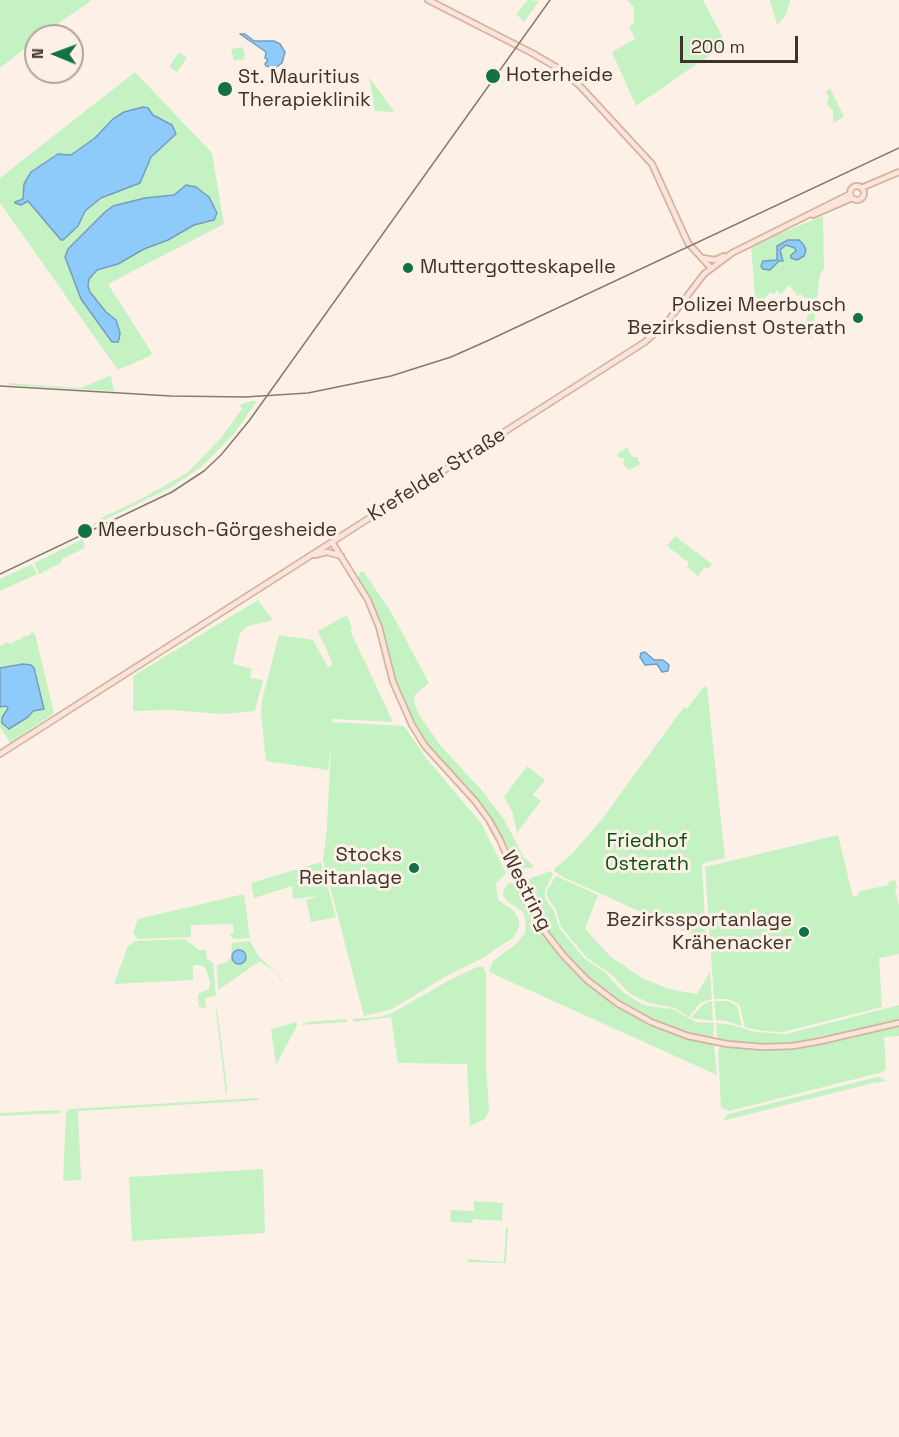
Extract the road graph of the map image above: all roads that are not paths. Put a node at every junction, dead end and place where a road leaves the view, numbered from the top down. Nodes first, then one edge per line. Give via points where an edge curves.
1 (428, 0) edge
2 (899, 172) edge
3 (862, 190) junction
4 (851, 196) junction
5 (732, 253) junction
6 (700, 257) junction
7 (711, 268) junction
8 (332, 542) junction
9 (310, 556) junction
10 (341, 556) junction
11 (0, 754) edge
12 (899, 1023) edge

1 - 6 main road via 532,52 570,77 652,164 688,243
2 - 3 main road
3 - 4 main road via 859,199
3 - 4 main road via 854,186
4 - 5 main road
5 - 6 main road via 715,260
5 - 7 main road, Krefelder Straße
6 - 7 main road
7 - 8 main road, Krefelder Straße via 661,330 645,342
8 - 9 main road, Krefelder Straße
8 - 10 main road, Westring
9 - 10 main road via 327,552
9 - 11 main road, Krefelder Straße
10 - 12 main road, Westring via 368,600 393,682 412,725 489,820 542,928 587,980 651,1022 688,1036 727,1044 793,1046

